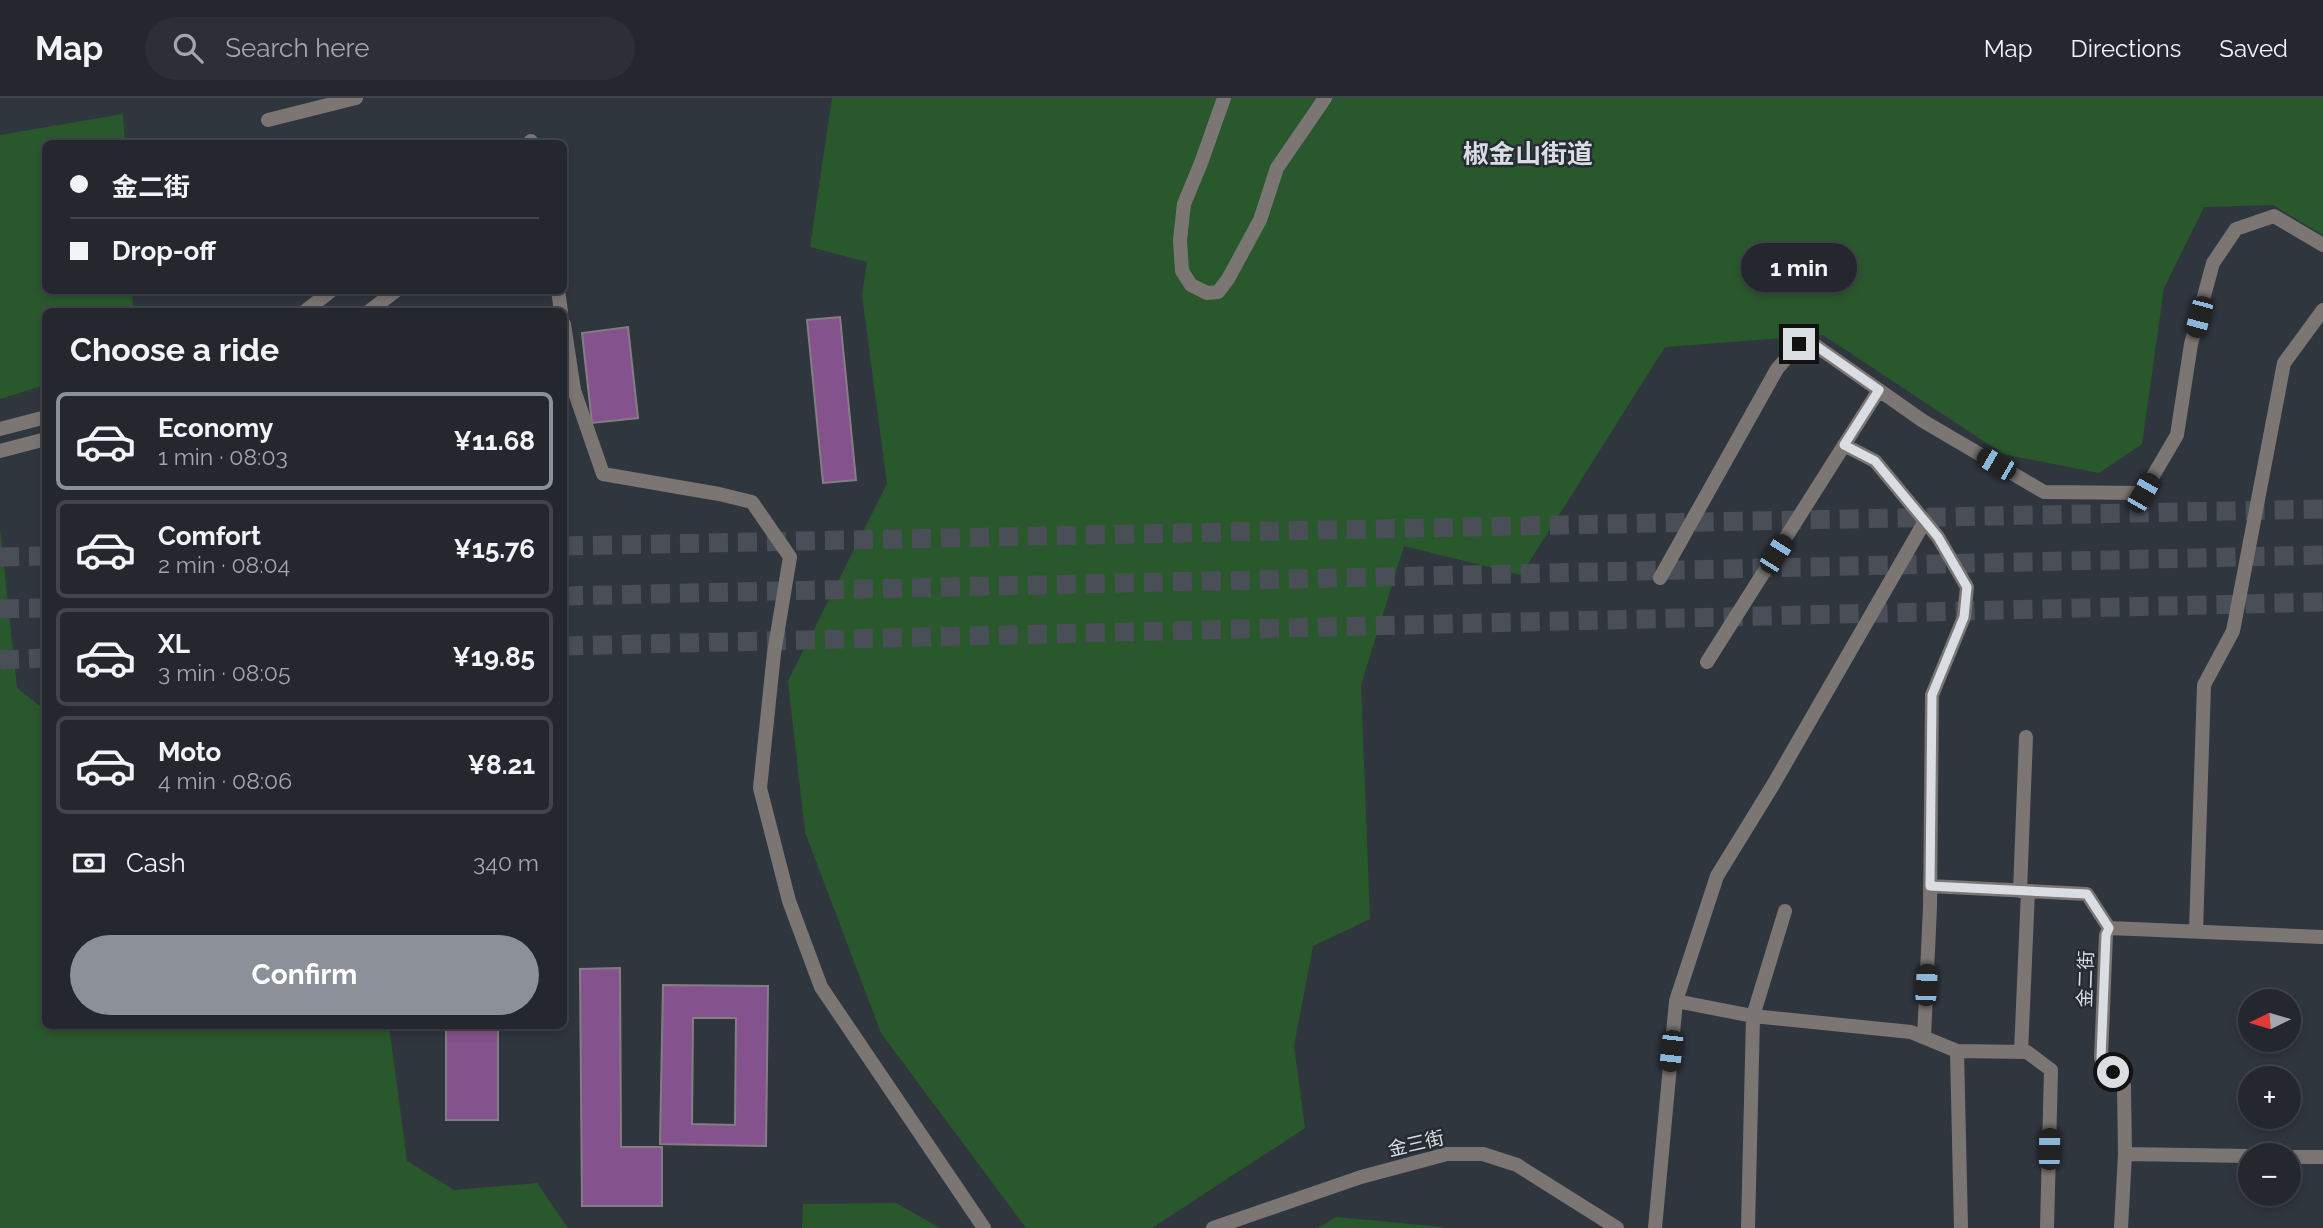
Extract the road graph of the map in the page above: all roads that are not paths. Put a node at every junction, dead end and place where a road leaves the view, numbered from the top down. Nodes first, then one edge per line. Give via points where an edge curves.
1 (356, 98) edge
2 (1224, 98) edge
3 (1325, 98) edge
4 (268, 120) dead end
5 (2323, 245) edge
6 (327, 294) edge
7 (392, 300) edge
8 (309, 308) edge
9 (376, 308) edge
10 (2323, 310) edge
11 (567, 344) edge
12 (1879, 390) junction
13 (42, 418) edge
14 (0, 429) edge
15 (42, 440) edge
16 (1844, 445) junction
17 (0, 451) edge
18 (1925, 521) junction
19 (1660, 579) dead end
20 (1707, 662) dead end
21 (2026, 737) dead end
22 (1930, 886) junction
23 (2024, 891) junction
24 (1785, 911) dead end
25 (2109, 928) junction
26 (2196, 931) junction
27 (2323, 937) edge
28 (1676, 1001) junction
29 (1753, 1016) junction
30 (1924, 1037) junction
31 (1958, 1051) junction
32 (2021, 1052) junction
33 (2125, 1154) junction
34 (2238, 1156) edge
35 (2301, 1157) edge
36 (2323, 1157) edge
37 (984, 1228) edge
38 (1213, 1228) edge
39 (1617, 1228) edge
40 (1655, 1228) edge
41 (1748, 1228) edge
42 (1961, 1228) edge
43 (2047, 1228) edge
44 (2121, 1228) edge

1 - 4 street
2 - 3 street via 1184,204 1180,240 1182,271 1191,285 1207,293 1218,292 1228,279 1260,220 1277,167
5 - 12 street via 2274,216 2236,229 2213,263 2191,344 2177,435 2143,493 2044,492
6 - 8 street
7 - 9 street
10 - 26 street via 2284,363 2233,631 2204,684
11 - 37 street via 574,390 603,474 752,502 790,557 774,653 760,788 789,901 821,987
12 - 16 street
12 - 19 street via 1812,343 1799,344 1777,369
13 - 14 street
15 - 17 street
16 - 18 street via 1875,461
16 - 20 street
18 - 22 street via 1967,587 1964,617 1932,695
18 - 28 street via 1717,876
21 - 23 street
22 - 23 street
22 - 30 street
23 - 25 street via 2087,894
23 - 32 street
24 - 29 street
25 - 26 street, 金二街
25 - 33 street, 金二街 via 2101,1058 2124,1086
26 - 27 street, 金二街
28 - 29 street
28 - 40 street
29 - 30 street
29 - 41 street
30 - 31 street
31 - 32 street
31 - 42 street
32 - 43 street via 2051,1070
33 - 34 street
33 - 44 street, 金二街
35 - 36 street
38 - 39 street, 金三街 via 1447,1153 1483,1154 1517,1165

